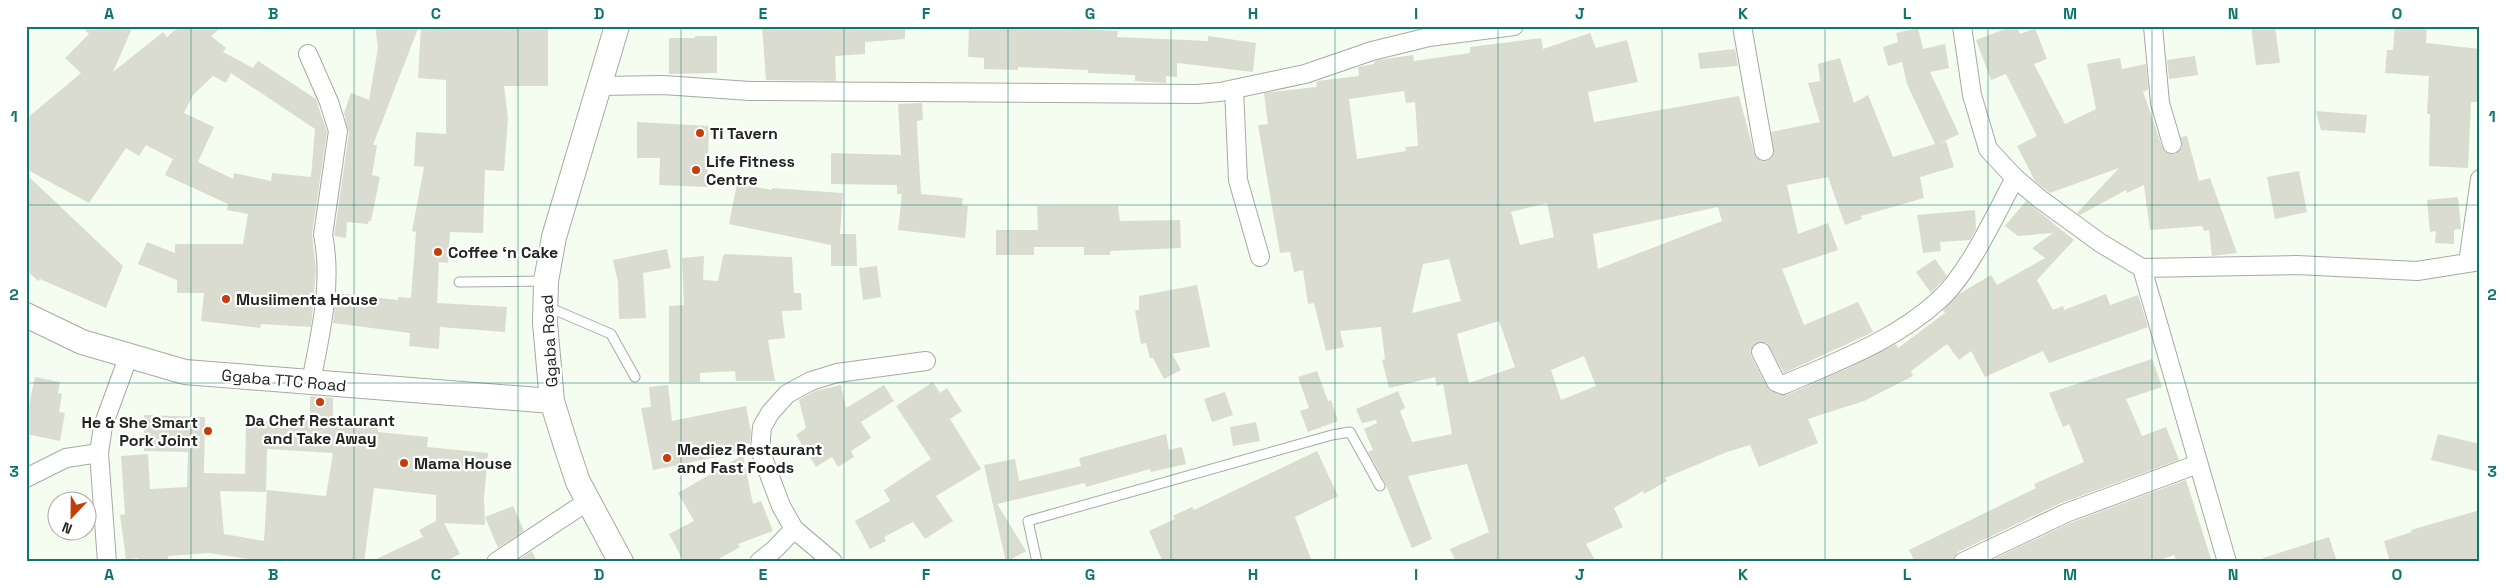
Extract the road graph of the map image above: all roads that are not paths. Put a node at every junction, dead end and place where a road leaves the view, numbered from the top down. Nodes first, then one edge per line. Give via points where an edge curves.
1 (617, 26) edge
2 (1514, 26) edge
3 (1742, 26) edge
4 (1962, 26) edge
5 (2153, 26) edge
6 (308, 54) dead end
7 (599, 86) junction
8 (1234, 89) junction
9 (2172, 144) dead end
10 (1764, 151) dead end
11 (2015, 178) junction
12 (2480, 179) edge
13 (1260, 257) dead end
14 (2474, 262) edge
15 (2142, 268) junction
16 (546, 281) junction
17 (459, 282) dead end
18 (545, 306) junction
19 (26, 315) edge
20 (1761, 352) dead end
21 (129, 355) junction
22 (926, 361) dead end
23 (635, 377) dead end
24 (311, 382) junction
25 (552, 401) junction
26 (99, 452) junction
27 (2198, 464) junction
28 (26, 478) edge
29 (1380, 486) dead end
30 (588, 501) junction
31 (794, 528) junction
32 (107, 562) edge
33 (496, 562) edge
34 (621, 562) edge
35 (759, 562) edge
36 (834, 562) edge
37 (1037, 562) edge
38 (1963, 562) edge
39 (2228, 562) edge

1 - 7 main road, Ggaba Road
2 - 8 street via 1429,37 1372,51 1305,74
3 - 10 street
4 - 11 street via 1972,95 1988,149
5 - 9 street via 2160,104
6 - 24 street via 338,131 323,235 326,249 325,308
7 - 8 street via 663,85 750,91 1197,94
7 - 16 main road, Ggaba Road via 554,237
8 - 13 street via 1238,180
11 - 15 street via 2099,242
11 - 20 street via 1971,258 1940,300 1900,330 1783,385 1776,382
12 - 14 street
14 - 15 street via 2417,271 2297,265
15 - 27 street
16 - 17 lane
16 - 18 main road, Ggaba Road
18 - 23 lane via 611,334
18 - 25 main road, Ggaba Road
19 - 21 main road, Ggaba TTC Road via 82,342
21 - 24 main road, Ggaba TTC Road via 185,372
21 - 26 street via 103,426
22 - 31 street via 837,373 811,381 787,394 770,414 762,427 760,450 781,506
24 - 25 main road, Ggaba TTC Road
25 - 30 main road, Ggaba Road
26 - 28 street via 66,458
26 - 32 street
27 - 38 street via 2066,513
27 - 39 street
29 - 37 lane via 1350,432 1332,435 1028,521
30 - 33 street
30 - 34 main road, Ggaba Road
31 - 35 street
31 - 36 street

